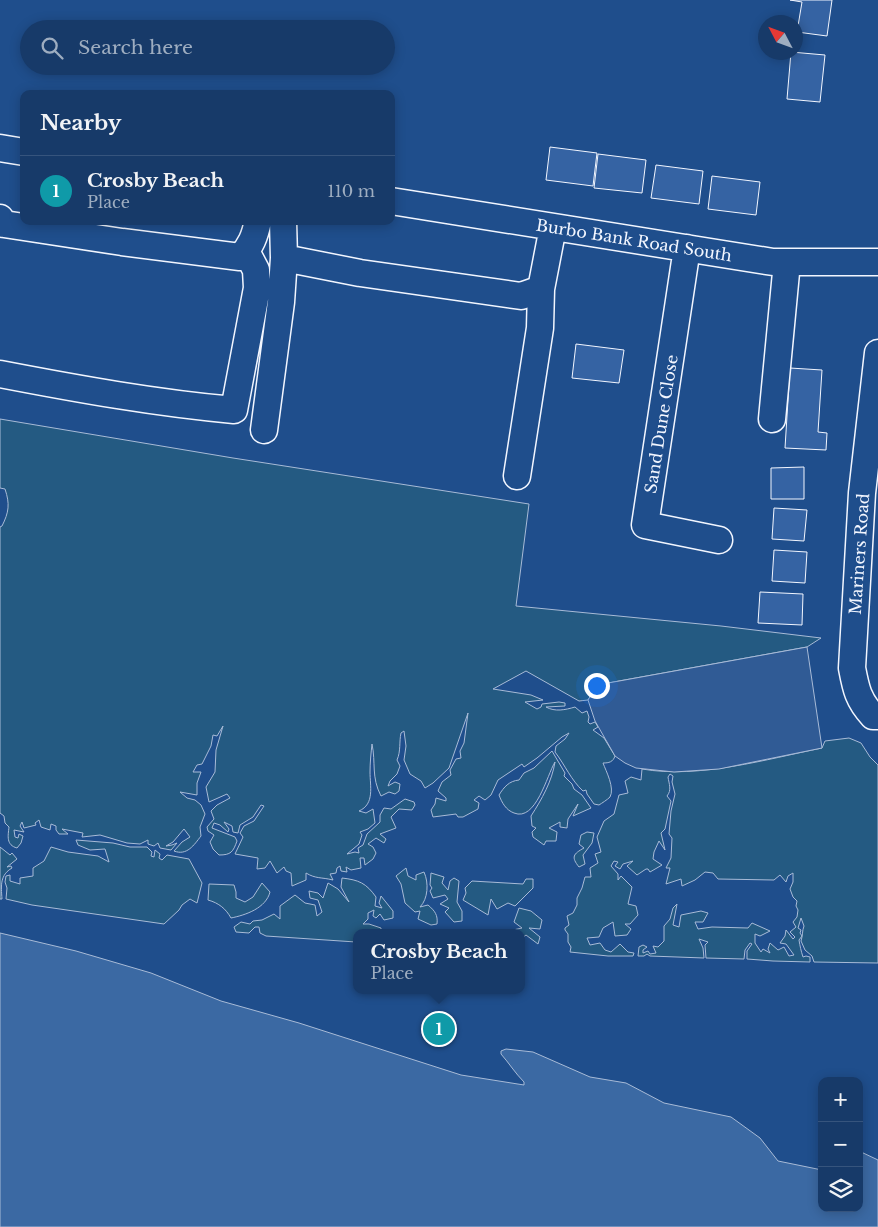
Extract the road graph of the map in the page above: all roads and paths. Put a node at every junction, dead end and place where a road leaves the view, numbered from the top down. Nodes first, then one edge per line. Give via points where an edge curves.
1 (395, 202) edge
2 (1, 224) edge
3 (257, 225) edge
4 (282, 225) edge
5 (553, 227) junction
6 (687, 248) junction
7 (246, 251) junction
8 (284, 258) junction
9 (787, 262) junction
10 (878, 262) edge
11 (541, 289) junction
12 (878, 353) edge
13 (0, 374) edge
14 (772, 419) dead end
15 (264, 430) dead end
16 (517, 476) dead end
17 (870, 493) edge
18 (719, 540) dead end
19 (878, 716) edge

1 - 5 street, Burbo Bank Road South
2 - 7 street via 240,257
3 - 7 street
4 - 8 street
5 - 6 street, Burbo Bank Road South
5 - 11 street
6 - 9 street, Burbo Bank Road South
6 - 18 street, Sand Dune Close via 645,526
7 - 13 street via 256,270 258,288 234,410 93,392
8 - 11 street via 360,273 521,296
8 - 15 street via 282,302
9 - 10 street, Burbo Bank Road South
9 - 14 street
11 - 16 street via 540,328
12 - 17 street, Mariners Road
17 - 19 street, Mariners Road via 852,668 863,705 873,716

